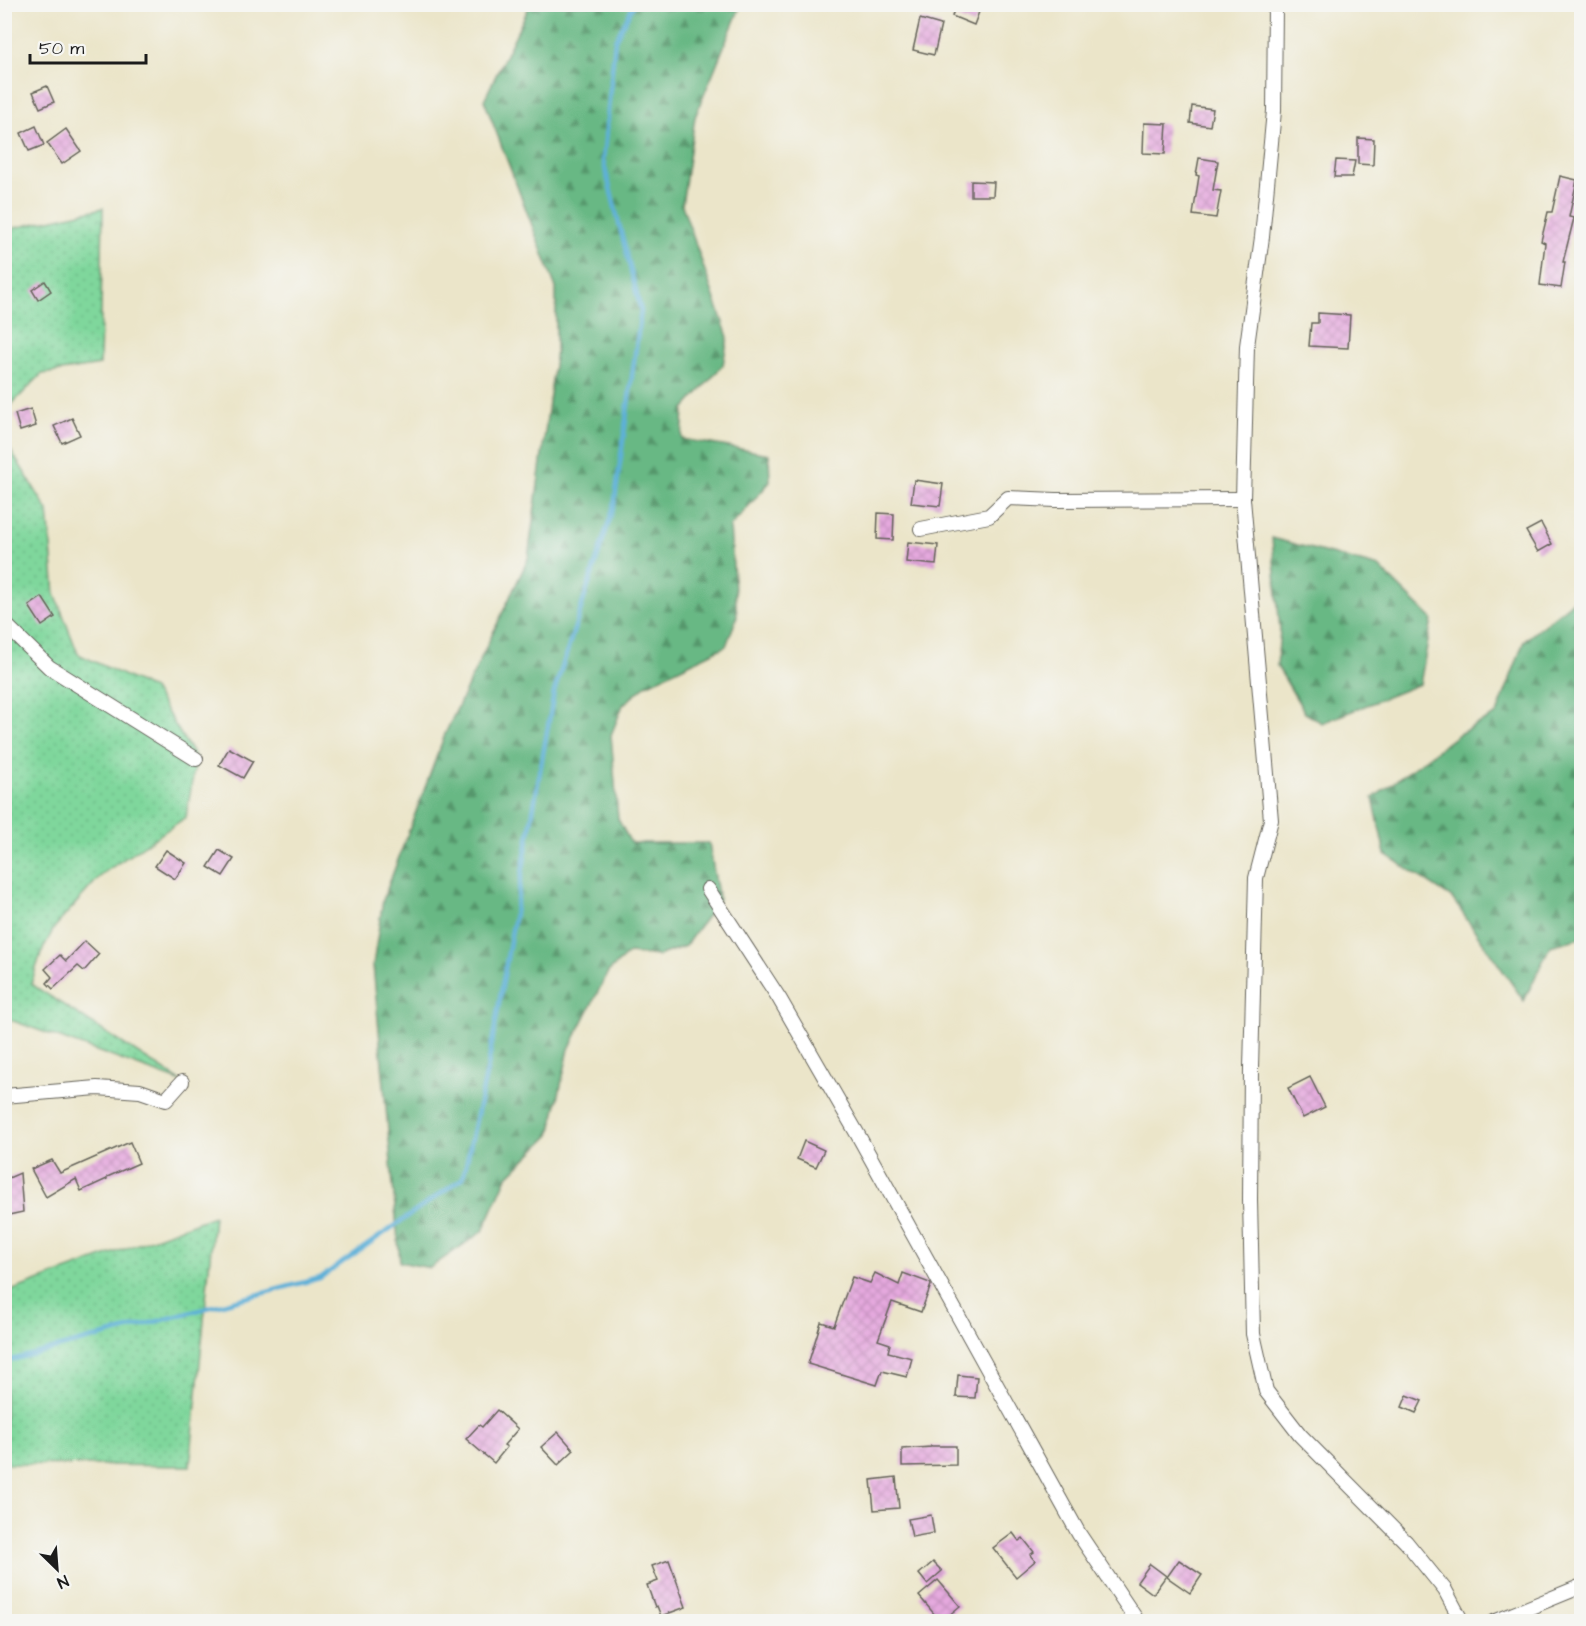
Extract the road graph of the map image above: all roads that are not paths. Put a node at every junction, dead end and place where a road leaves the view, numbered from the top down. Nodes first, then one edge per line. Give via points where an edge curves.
1 (1275, 4) edge
2 (1243, 499) junction
3 (921, 529) dead end
4 (4, 623) edge
5 (196, 759) dead end
6 (708, 889) dead end
7 (182, 1082) dead end
8 (4, 1096) edge
9 (1581, 1586) edge
10 (1138, 1622) edge
11 (1462, 1622) edge
12 (1494, 1622) edge

1 - 2 street via 1274,111 1247,346
2 - 3 street via 1008,498 989,516
2 - 11 street via 1271,820 1256,878 1251,1104 1253,1334 1266,1391 1300,1436 1406,1542 1445,1590
4 - 5 street via 49,667
6 - 10 street via 779,998 858,1135 1079,1534
7 - 8 street via 166,1100 140,1091 97,1088
9 - 12 street

